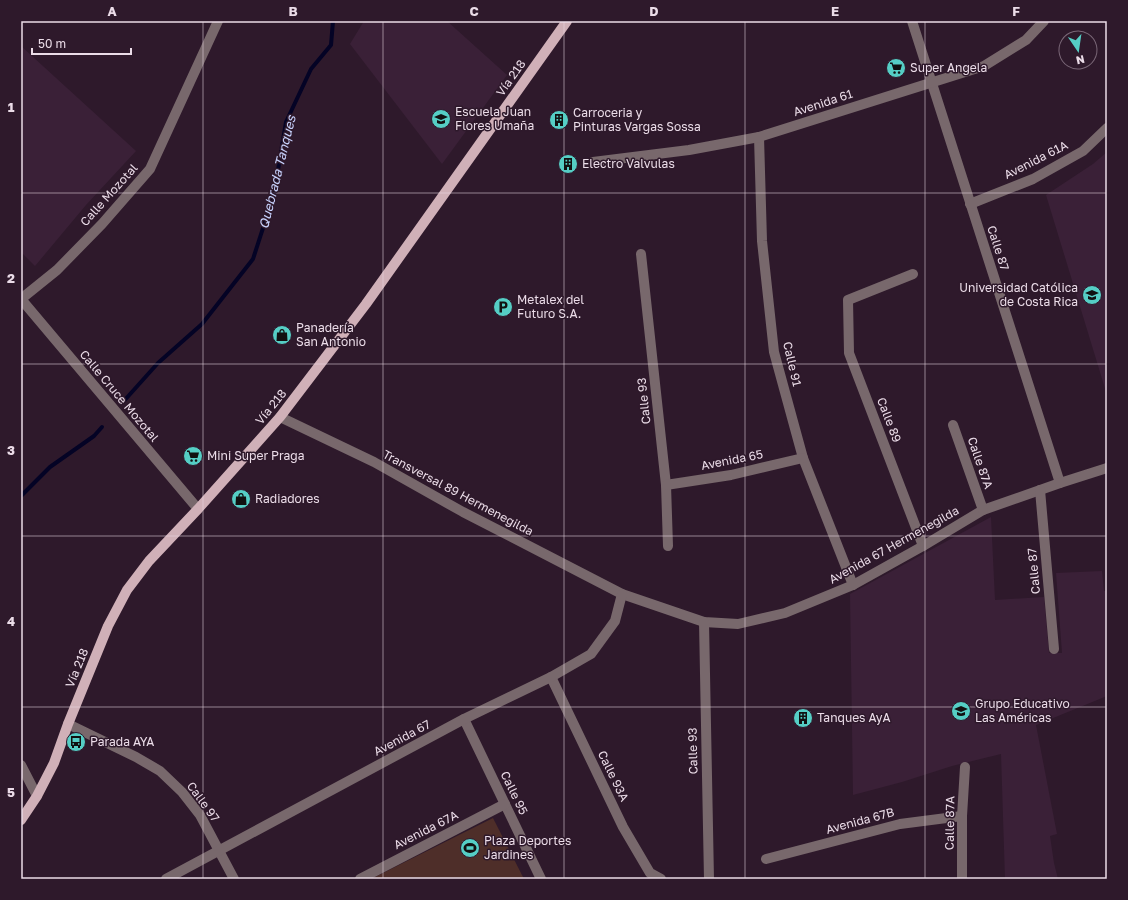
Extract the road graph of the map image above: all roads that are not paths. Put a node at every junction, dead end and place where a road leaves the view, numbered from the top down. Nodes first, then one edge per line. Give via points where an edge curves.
1 (567, 21) edge
2 (912, 21) edge
3 (1044, 21) edge
4 (214, 23) edge
5 (932, 82) junction
6 (1107, 128) edge
7 (759, 137) junction
8 (593, 162) dead end
9 (970, 204) junction
10 (641, 254) dead end
11 (913, 274) dead end
12 (21, 299) edge
13 (280, 417) junction
14 (953, 425) dead end
15 (803, 458) junction
16 (1107, 468) edge
17 (1060, 482) junction
18 (666, 485) junction
19 (1040, 490) junction
20 (198, 509) junction
21 (983, 510) junction
22 (668, 546) dead end
23 (923, 546) junction
24 (853, 585) junction
25 (622, 594) junction
26 (704, 622) junction
27 (1054, 649) dead end
28 (552, 677) junction
29 (464, 719) junction
30 (68, 724) junction
31 (21, 764) edge
32 (965, 767) dead end
33 (37, 796) junction
34 (505, 804) junction
35 (962, 816) junction
36 (21, 820) edge
37 (219, 850) junction
38 (766, 859) dead end
39 (166, 879) edge
40 (234, 879) edge
41 (360, 879) edge
42 (541, 879) edge
43 (661, 879) edge
44 (709, 879) edge
45 (962, 879) edge

1 - 13 main road, Vía 218 via 366,304
2 - 5 street, Calle 87
3 - 5 street, Avenida 61 via 1026,40 984,66
4 - 12 street, Calle Mozotal via 150,168 102,224 57,270
5 - 7 street, Avenida 61
5 - 9 street, Calle 87
6 - 9 street, Avenida 61A via 1083,151 1033,179
7 - 8 street, Avenida 61 via 689,150
7 - 15 street, Calle 91 via 762,241 774,352
9 - 17 street, Calle 87
10 - 18 street, Calle 93
11 - 23 street, Calle 89 via 848,300 849,353
12 - 20 street, Calle Cruce Mozotal
13 - 20 main road, Vía 218
13 - 25 street, Transversal 89 Hermenegilda via 374,462 463,512
14 - 21 street, Calle 87A
15 - 18 street, Avenida 65 via 730,476
15 - 24 street, Calle 91
16 - 17 street, Avenida 67 Hermenegilda
17 - 19 street, Avenida 67 Hermenegilda
18 - 22 street, Calle 93
19 - 21 street, Avenida 67 Hermenegilda
19 - 27 street, Calle 87
20 - 30 main road, Vía 218 via 149,561 127,590 108,626
21 - 23 street, Avenida 67 Hermenegilda
23 - 24 street, Avenida 67 Hermenegilda
24 - 26 street, Avenida 67 Hermenegilda via 785,613 738,624
25 - 26 street, Avenida 67 Hermenegilda
25 - 28 street, Avenida 67 via 615,622 591,654
26 - 44 street, Calle 93
28 - 29 street, Avenida 67
28 - 43 street, Calle 93A via 624,827 650,873
29 - 34 street, Calle 95
29 - 37 street, Avenida 67
30 - 33 main road, Vía 218 via 54,762
30 - 37 street, Calle 97 via 160,771 182,792 200,815
31 - 33 street
32 - 35 street, Calle 87A
33 - 36 main road, Vía 218
34 - 41 street, Avenida 67A
34 - 42 street, Calle 95
35 - 38 street, Avenida 67B via 900,824
35 - 45 street, Calle 87A
37 - 39 street, Avenida 67
37 - 40 street, Calle 97

